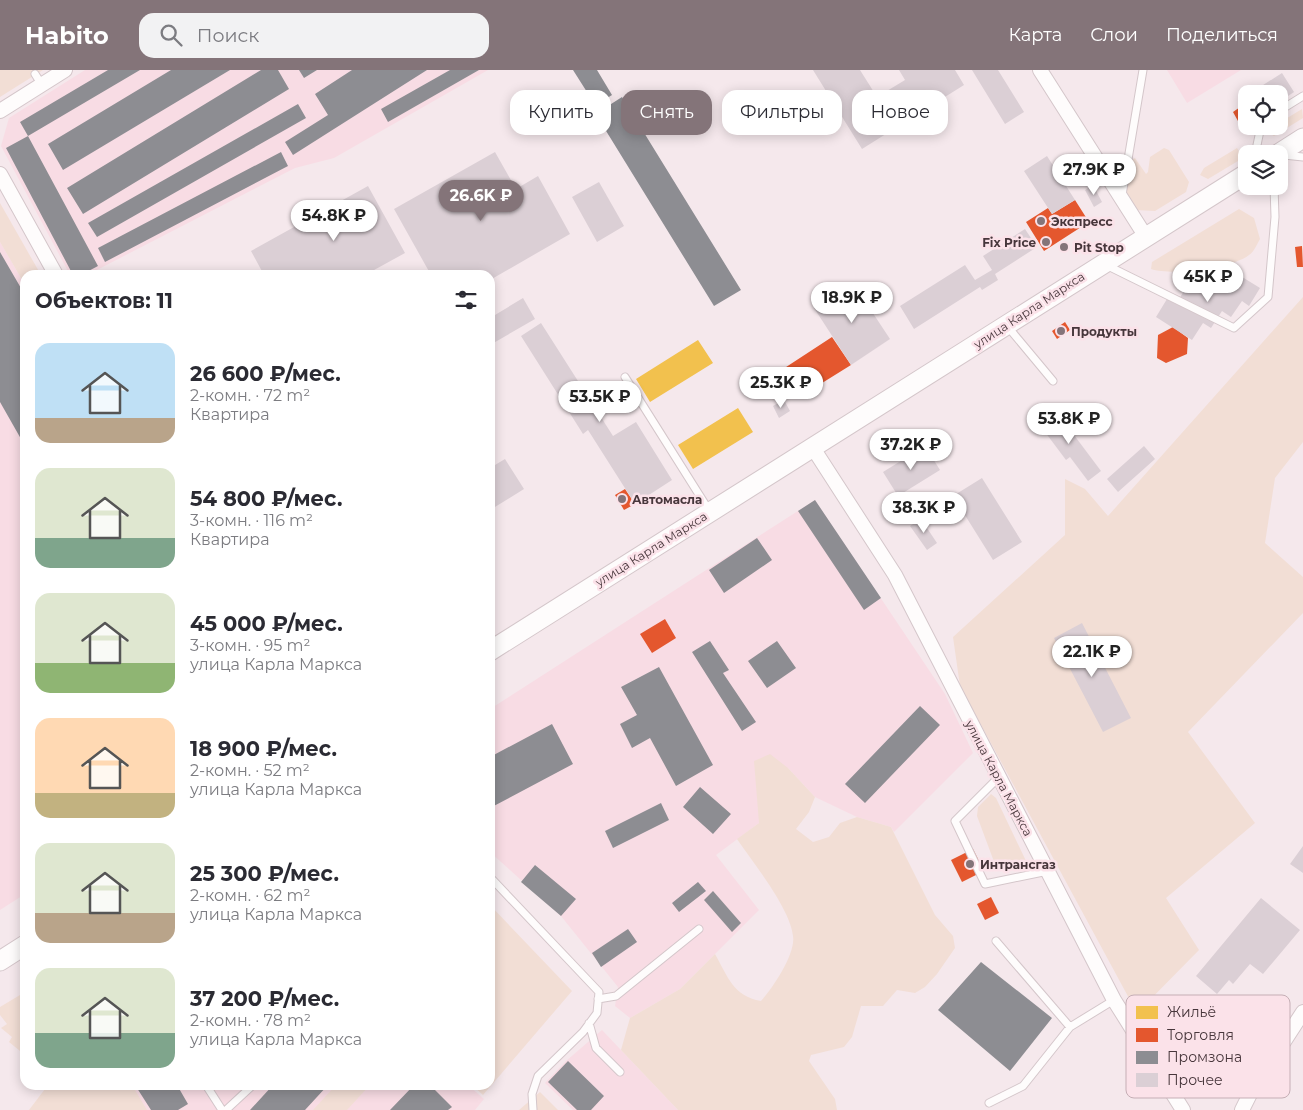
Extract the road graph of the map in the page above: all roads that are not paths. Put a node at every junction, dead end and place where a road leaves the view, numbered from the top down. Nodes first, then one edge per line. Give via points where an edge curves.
1 (65, 70) edge
2 (1040, 70) edge
3 (1143, 70) edge
4 (1303, 96) edge
5 (1288, 105) edge
6 (0, 111) edge
7 (1303, 138) edge
8 (1288, 148) edge
9 (1288, 155) edge
10 (1303, 157) edge
11 (0, 174) edge
12 (1238, 179) edge
13 (1274, 195) edge
14 (1121, 198) junction
15 (1146, 237) junction
16 (1103, 263) junction
17 (53, 270) edge
18 (1006, 325) junction
19 (625, 377) dead end
20 (1053, 381) dead end
21 (813, 448) junction
22 (710, 513) junction
23 (495, 648) edge
24 (998, 778) junction
25 (1048, 871) junction
26 (495, 882) edge
27 (699, 929) dead end
28 (996, 941) dead end
29 (20, 948) edge
30 (0, 961) edge
31 (598, 999) junction
32 (1114, 1000) junction
33 (1303, 1012) edge
34 (1126, 1019) edge
35 (589, 1023) junction
36 (1070, 1027) junction
37 (1290, 1032) edge
38 (620, 1072) dead end
39 (209, 1090) edge
40 (248, 1090) edge
41 (1175, 1098) edge
42 (1248, 1098) edge
43 (990, 1103) dead end
44 (222, 1110) edge
45 (226, 1110) edge
46 (533, 1110) edge
47 (1183, 1110) edge
48 (1242, 1110) edge

1 - 6 street via 38,79
2 - 14 street
3 - 14 lane
4 - 5 lane
7 - 8 main road
9 - 10 lane
11 - 17 street
12 - 15 main road, улица Карла Маркса
13 - 16 lane via 1268,297 1234,328
14 - 15 street
15 - 16 main road, улица Карла Маркса
16 - 18 main road, улица Карла Маркса
18 - 20 lane
18 - 21 main road, улица Карла Маркса
19 - 22 lane
21 - 22 main road, улица Карла Маркса
21 - 24 street, улица Карла Маркса via 895,576
22 - 23 main road, улица Карла Маркса
24 - 25 street, улица Карла Маркса
24 - 25 lane via 955,821 985,884
25 - 32 street, улица Карла Маркса
26 - 31 lane via 599,992
27 - 31 lane via 616,996
28 - 36 lane
29 - 30 main road
31 - 35 lane via 597,1012
32 - 34 street, улица Карла Маркса
32 - 36 lane
33 - 37 street
35 - 38 lane via 596,1048
35 - 46 lane via 538,1076 532,1094
36 - 43 lane via 1022,1086
39 - 44 lane
40 - 45 lane
41 - 47 street, улица Карла Маркса
42 - 48 street

